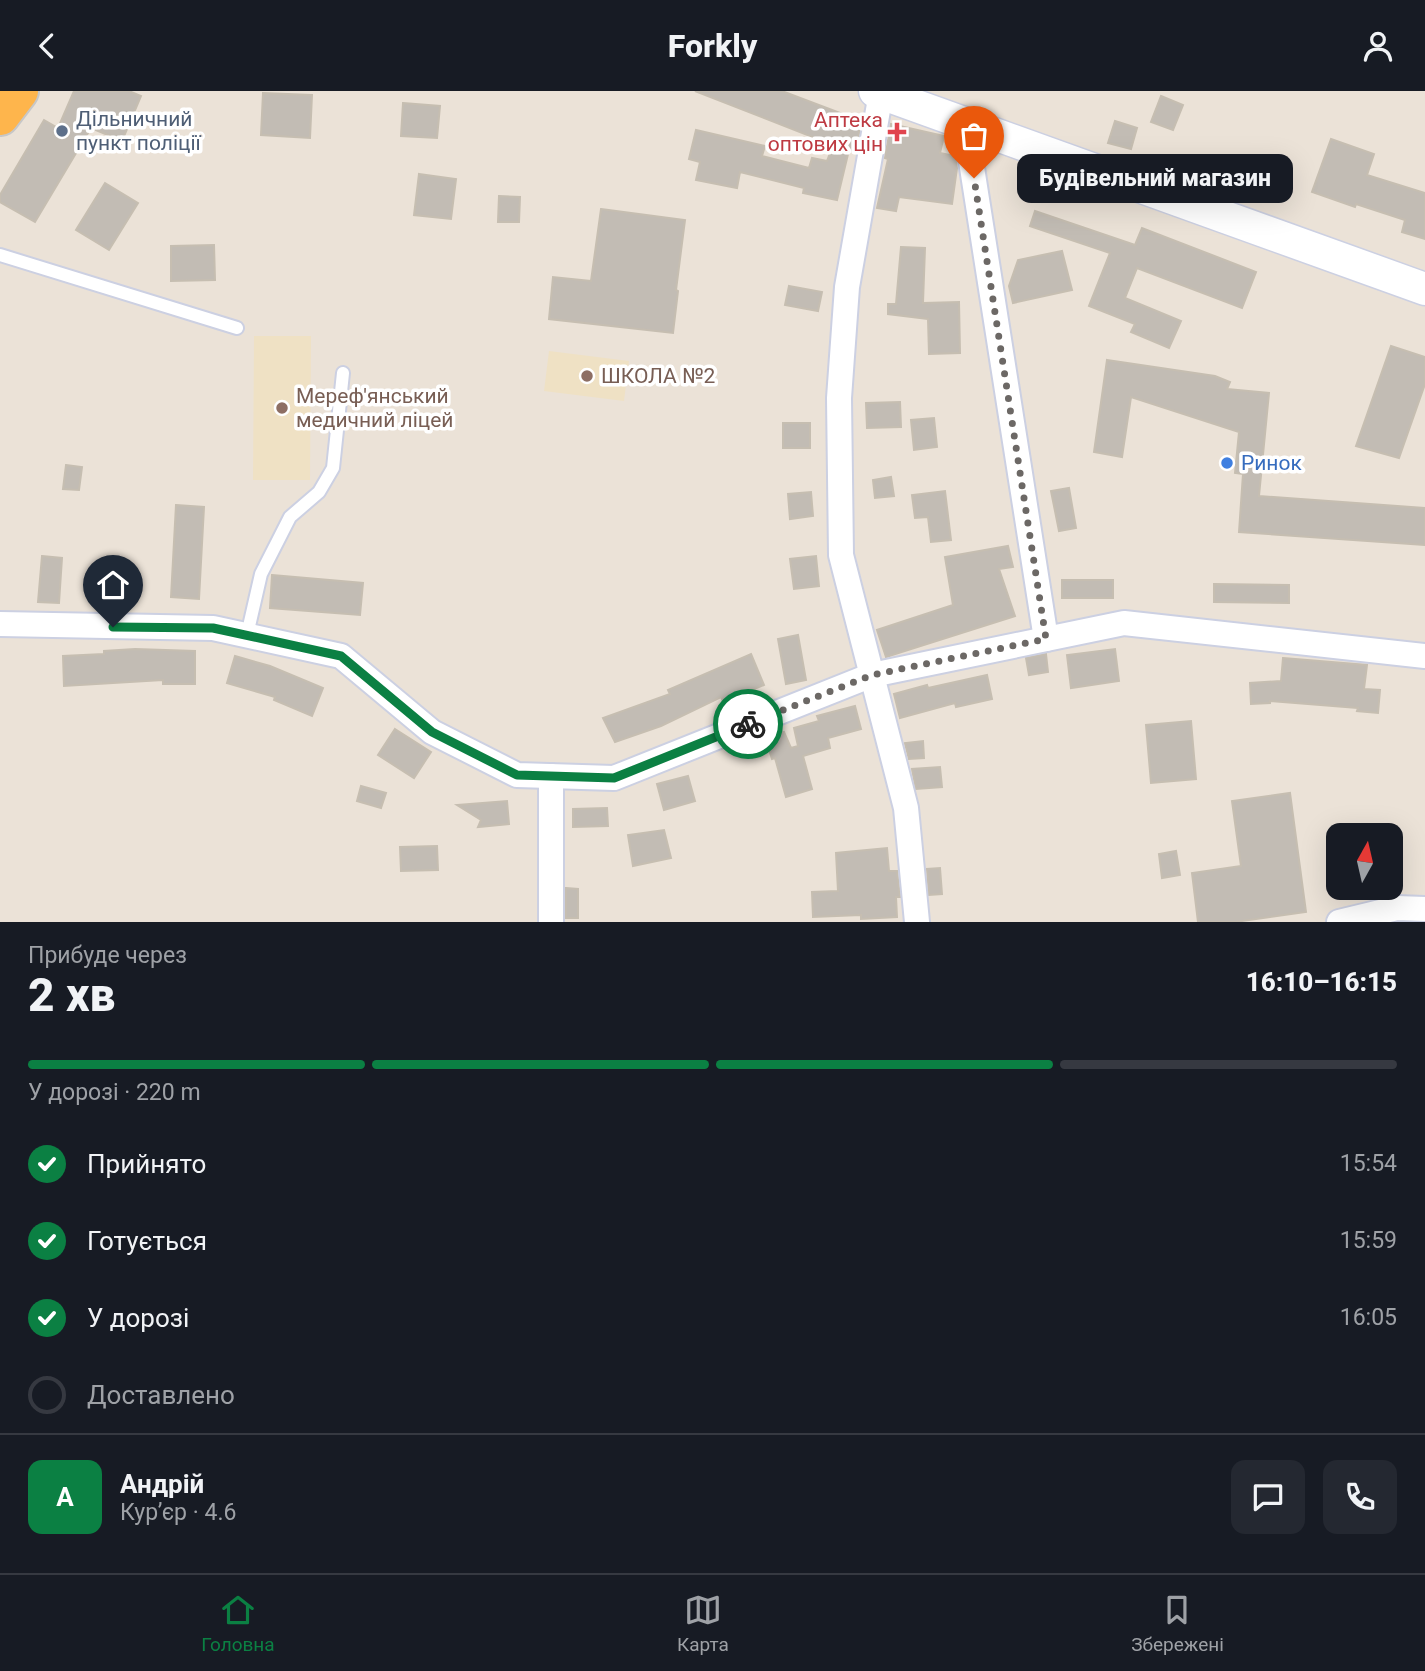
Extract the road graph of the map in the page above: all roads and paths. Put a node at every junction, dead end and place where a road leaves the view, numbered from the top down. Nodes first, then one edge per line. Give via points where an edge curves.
1 (19, 91) edge
2 (878, 92) edge
3 (0, 116) edge
4 (965, 123) junction
5 (0, 255) edge
6 (1425, 289) edge
7 (237, 328) dead end
8 (343, 373) dead end
9 (0, 624) edge
10 (247, 635) junction
11 (1046, 639) junction
12 (1425, 656) edge
13 (872, 675) junction
14 (551, 776) junction
15 (1425, 909) edge
16 (551, 922) edge
17 (917, 922) edge
18 (1339, 922) edge

1 - 3 highway
2 - 4 street
2 - 13 street via 847,287 839,398 841,555
4 - 6 street
4 - 11 street
5 - 7 lane
8 - 10 lane via 333,468 319,492 290,517 261,574
9 - 10 street via 213,628
10 - 14 street via 341,656 432,732 517,775
11 - 12 street via 1124,623
11 - 13 street
13 - 14 street via 614,778
13 - 17 street via 906,808
14 - 16 street
15 - 18 street via 1397,908

